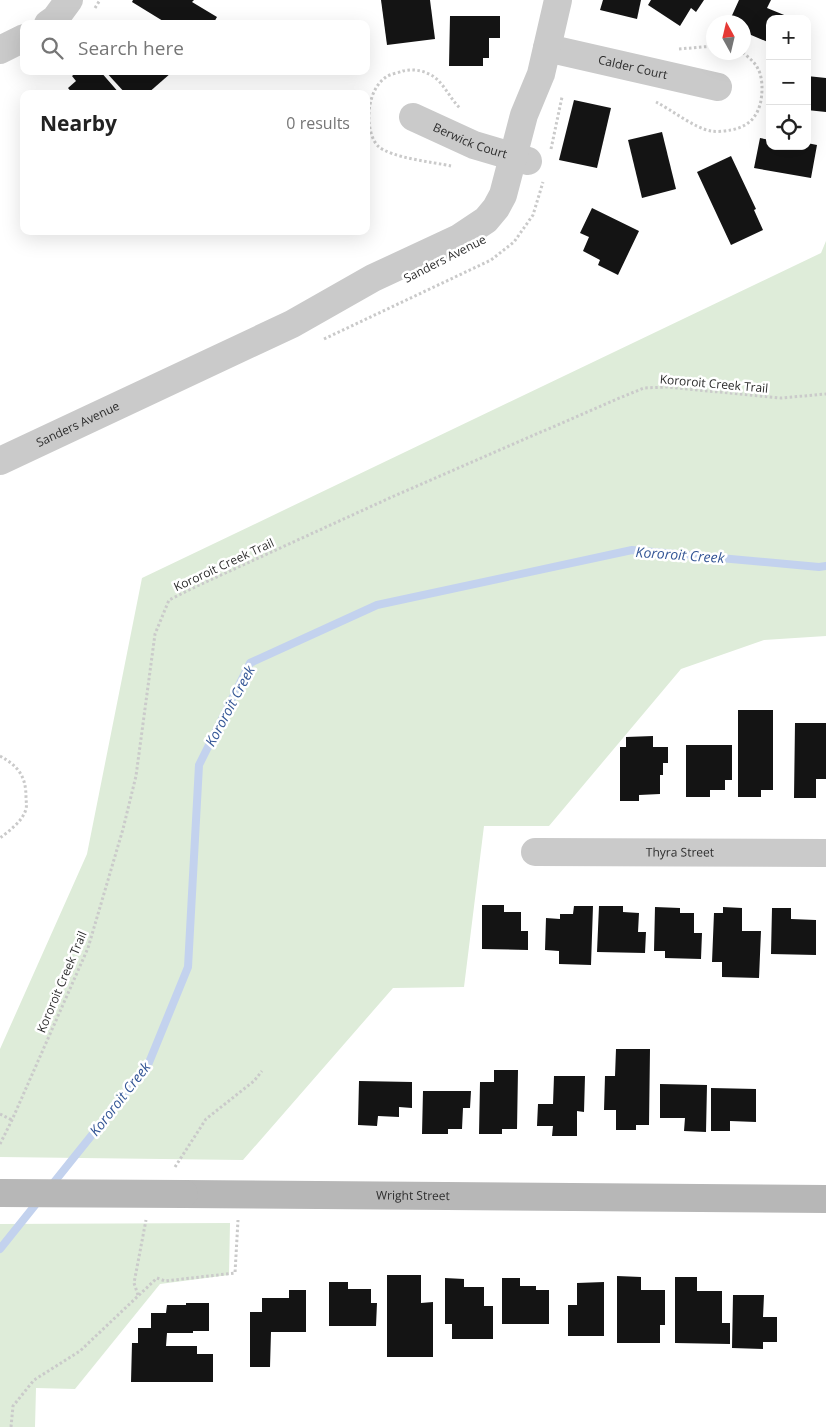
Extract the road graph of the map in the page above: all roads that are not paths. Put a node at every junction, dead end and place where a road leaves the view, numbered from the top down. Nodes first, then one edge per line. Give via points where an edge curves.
1 (68, 0) edge
2 (558, 0) edge
3 (54, 20) edge
4 (20, 40) edge
5 (0, 50) edge
6 (544, 61) junction
7 (718, 87) dead end
8 (413, 117) dead end
9 (521, 158) junction
10 (0, 462) edge
11 (535, 852) dead end
12 (826, 854) edge
13 (0, 1193) edge
14 (826, 1199) edge

1 - 3 street
2 - 6 street, Sanders Avenue
4 - 5 street
6 - 7 street, Calder Court via 571,55
6 - 9 street, Sanders Avenue via 539,116
8 - 9 street, Berwick Court via 474,145
9 - 10 street, Sanders Avenue via 520,197 500,228 473,248 362,300 292,324
11 - 12 street, Thyra Street
13 - 14 street, Wright Street, bridge

